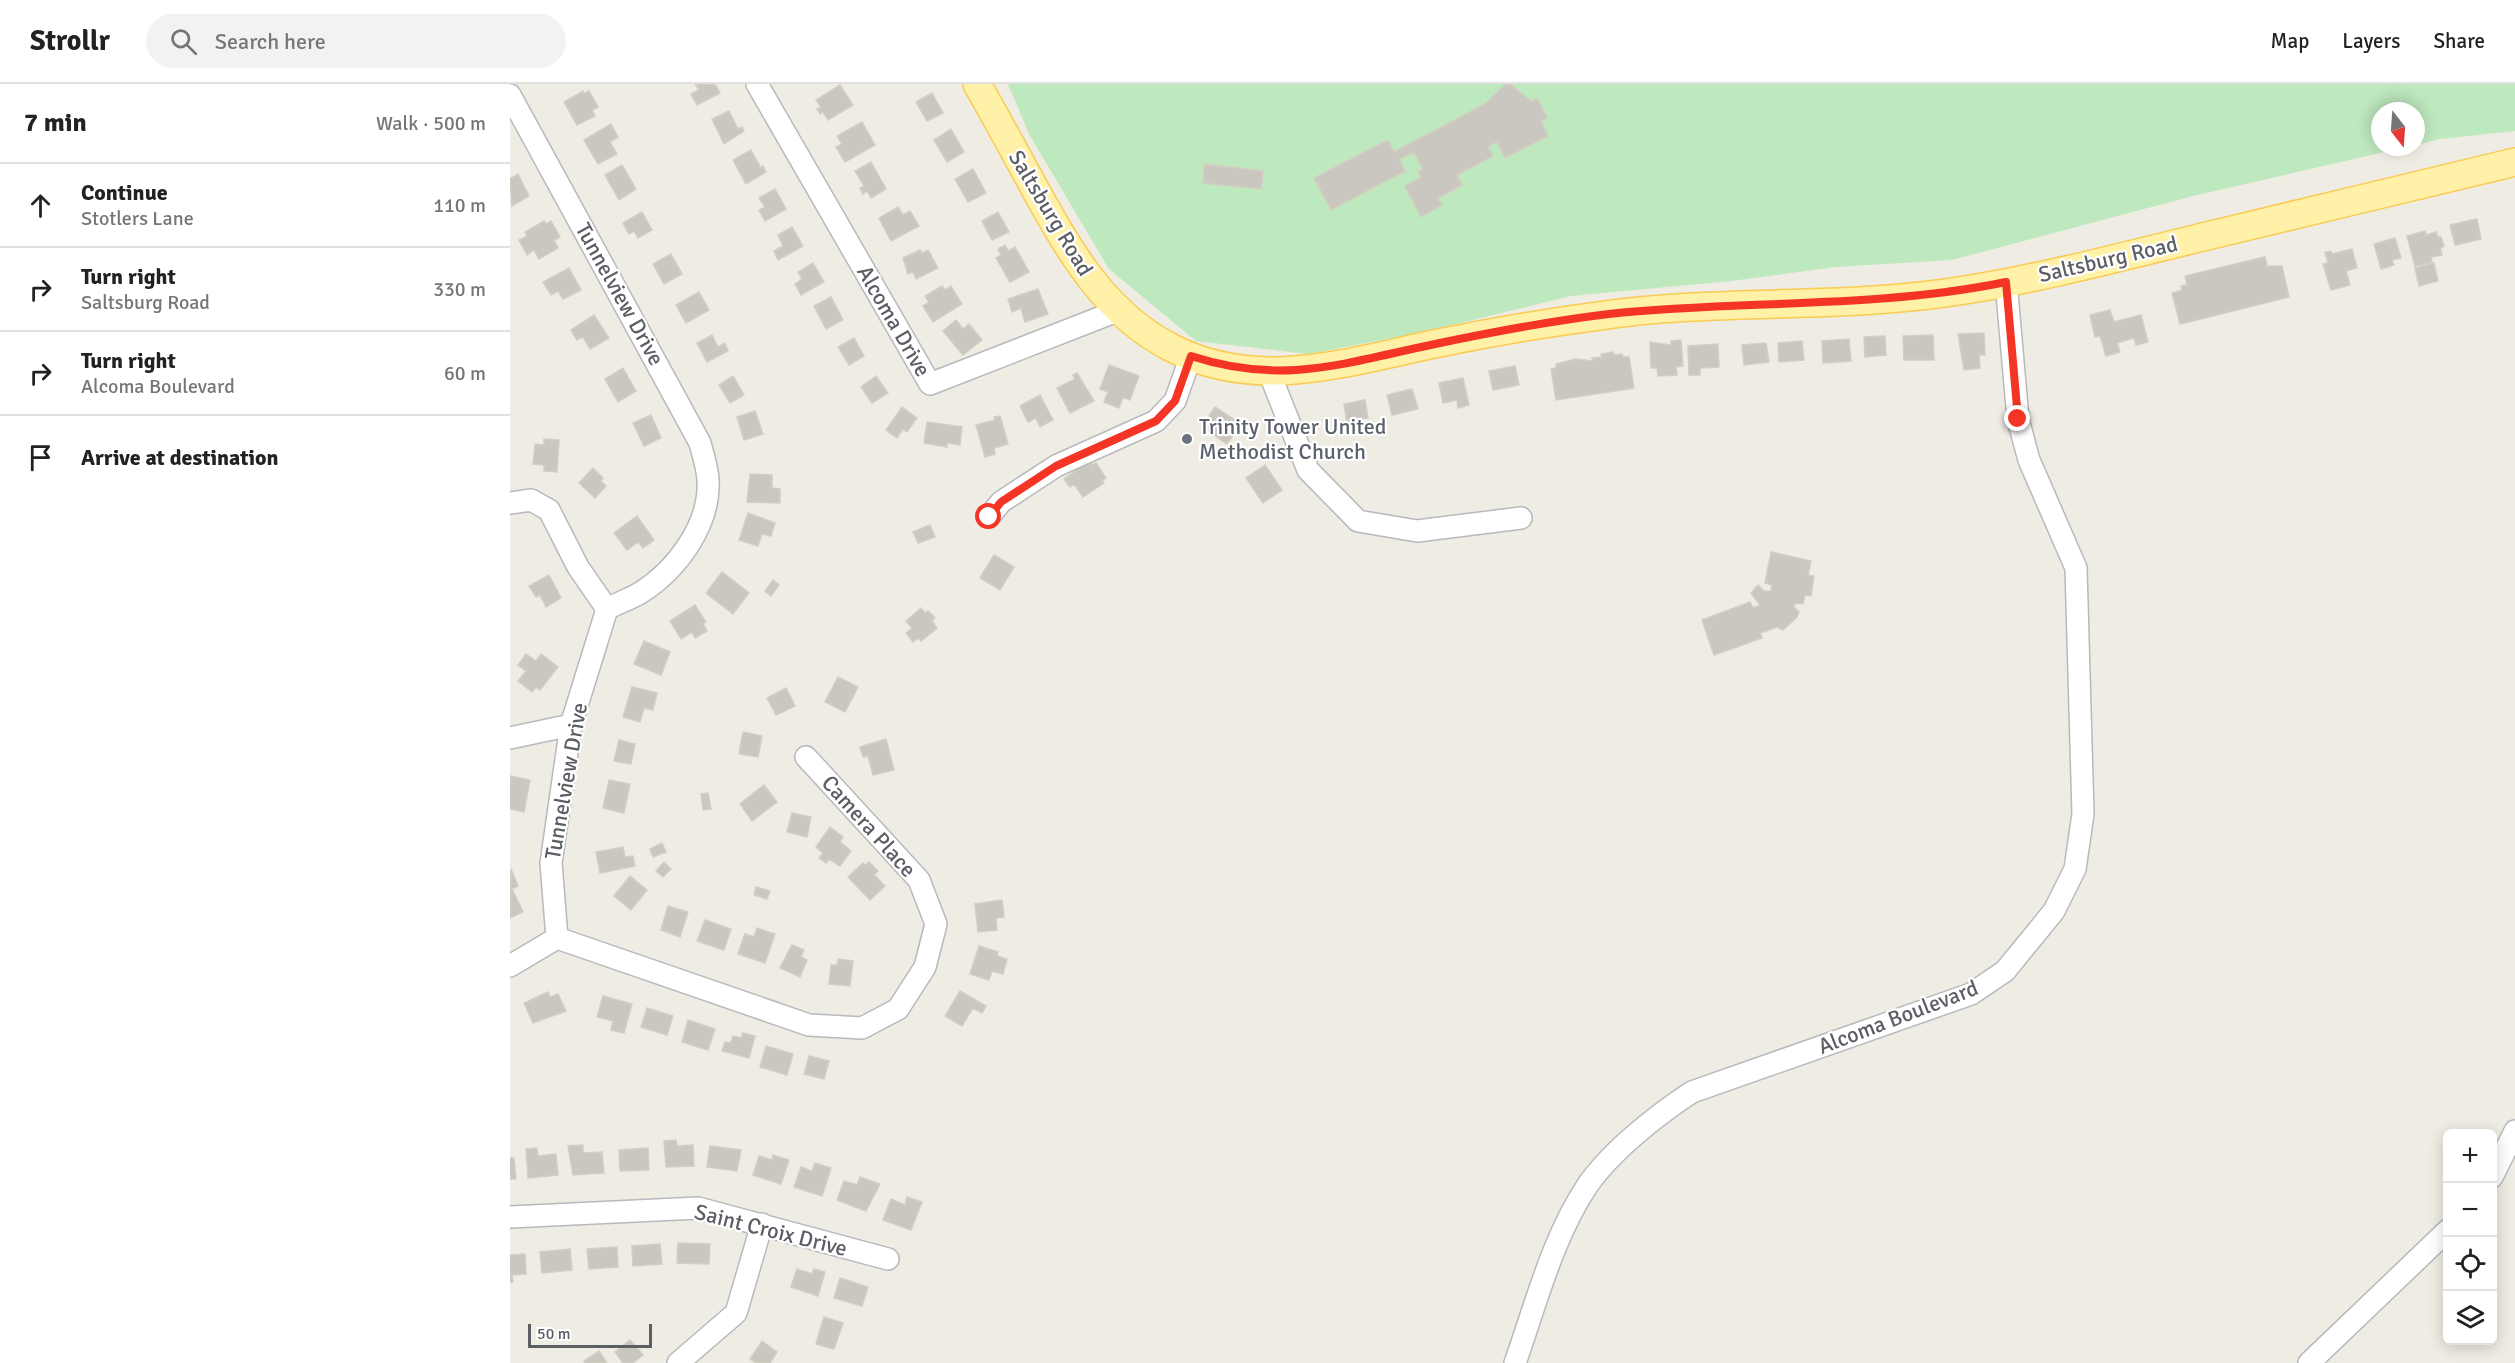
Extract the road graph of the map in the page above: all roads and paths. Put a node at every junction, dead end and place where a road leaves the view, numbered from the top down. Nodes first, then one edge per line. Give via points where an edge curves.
1 (757, 84) edge
2 (977, 84) edge
3 (510, 95) edge
4 (2515, 162) edge
5 (2006, 282) junction
6 (1118, 311) junction
7 (1191, 356) junction
8 (1269, 372) junction
9 (510, 503) edge
10 (989, 517) dead end
11 (1521, 518) dead end
12 (607, 609) junction
13 (571, 725) junction
14 (510, 738) edge
15 (806, 757) dead end
16 (557, 939) junction
17 (510, 966) edge
18 (2515, 1131) edge
19 (2497, 1169) edge
20 (510, 1217) edge
21 (762, 1224) junction
22 (2443, 1235) edge
23 (888, 1259) dead end
24 (678, 1363) edge
25 (1515, 1363) edge
26 (2309, 1363) edge

1 - 6 street, Alcoma Drive via 930,384
2 - 6 main road, Saltsburg Road via 1074,258
3 - 12 street, Tunnelview Drive via 700,442 708,480 703,513 690,544 650,586
4 - 5 main road, Saltsburg Road
5 - 8 main road, Saltsburg Road via 1913,296 1606,315 1518,327 1352,363
5 - 25 street, Alcoma Boulevard via 2018,419 2029,460 2076,568 2083,814 2075,868 2054,911 2026,948 2005,971 1971,994 1692,1092 1632,1138 1588,1185 1563,1228
6 - 7 main road, Saltsburg Road via 1141,329
7 - 8 main road, Saltsburg Road via 1231,368
7 - 10 street via 1175,401 1156,421 1056,466 1001,502
8 - 11 street via 1308,470 1358,521 1417,531
9 - 12 street via 531,500 549,510 578,567
12 - 13 street, Tunnelview Drive
13 - 14 street
13 - 16 street, Tunnelview Drive via 551,863
15 - 16 street, Camera Place via 919,880 936,924 925,967 898,1009 862,1028 808,1025
16 - 17 street
18 - 19 street
20 - 21 street, Saint Croix Drive via 698,1208
21 - 23 street, Saint Croix Drive
21 - 24 street via 736,1313
22 - 26 street

